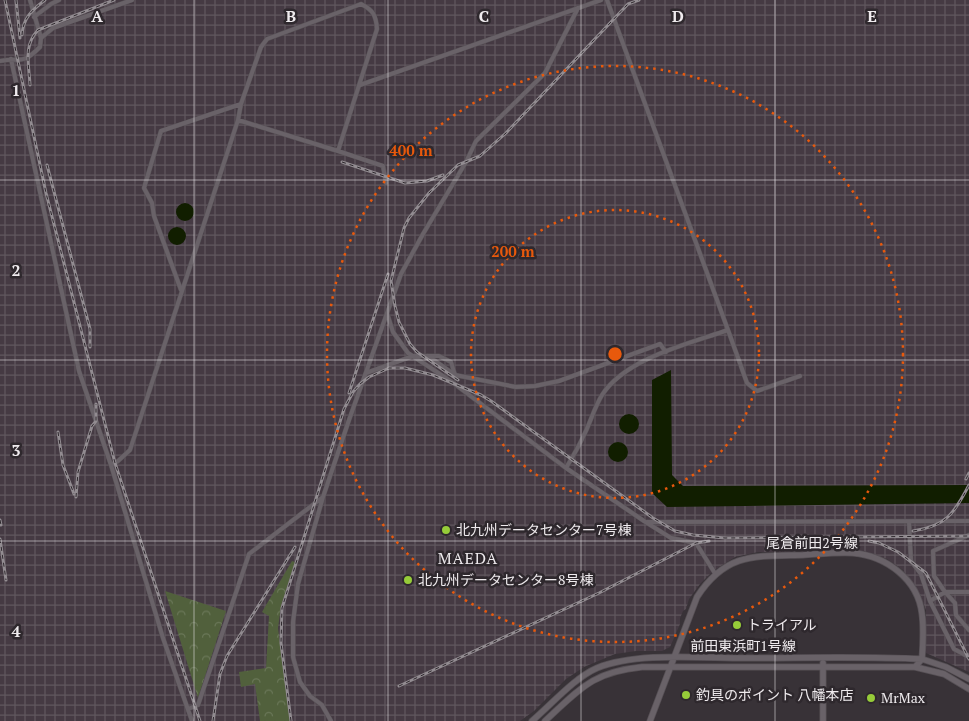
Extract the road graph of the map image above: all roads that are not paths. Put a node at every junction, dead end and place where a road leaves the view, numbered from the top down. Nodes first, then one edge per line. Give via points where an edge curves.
1 (31, 0) edge
2 (59, 0) edge
3 (132, 0) edge
4 (601, 0) edge
5 (607, 0) edge
6 (578, 8) junction
7 (34, 17) junction
8 (41, 38) junction
9 (11, 59) junction
10 (0, 61) edge
11 (360, 85) junction
12 (240, 104) junction
13 (238, 120) junction
14 (338, 151) junction
15 (386, 183) dead end
16 (181, 290) junction
17 (387, 313) junction
18 (728, 330) junction
19 (666, 352) junction
20 (413, 356) junction
21 (428, 356) junction
22 (366, 373) junction
23 (455, 376) junction
24 (800, 376) dead end
25 (111, 465) junction
26 (566, 468) junction
27 (323, 497) junction
28 (969, 521) edge
29 (644, 522) junction
30 (910, 522) junction
31 (969, 535) edge
32 (716, 575) junction
33 (945, 592) junction
34 (969, 592) edge
35 (930, 601) junction
36 (969, 630) edge
37 (969, 656) edge
38 (674, 658) junction
39 (823, 658) junction
40 (922, 659) junction
41 (671, 666) junction
42 (823, 667) junction
43 (915, 667) junction
44 (969, 678) edge
45 (969, 689) edge
46 (188, 710) junction
47 (192, 721) edge
48 (331, 721) edge
49 (532, 721) edge
50 (545, 721) edge
51 (650, 721) edge
52 (823, 721) edge

1 - 7 street
2 - 7 street
3 - 8 street via 53,28
4 - 6 street
5 - 18 street
6 - 11 street
6 - 17 street via 545,73 476,140 401,274
7 - 8 street
8 - 9 street via 40,47 28,58 17,62
9 - 10 street
9 - 25 street via 79,371
11 - 12 street via 377,28 376,16 371,9 360,4 267,39 261,46
11 - 14 street
12 - 13 street
12 - 16 street via 161,131 144,188
13 - 14 street
13 - 16 street
14 - 15 street via 383,166
16 - 25 street via 130,450
17 - 20 street via 393,332
17 - 22 street
18 - 19 street
18 - 24 street via 747,383 757,391
19 - 23 street via 660,344 559,381 535,386
19 - 26 street via 626,371 612,382 601,396
20 - 21 street
20 - 22 street
20 - 26 street via 457,385
21 - 23 street
21 - 23 street via 440,356 451,362
22 - 27 street
25 - 46 street
26 - 29 street
27 - 46 street via 248,554 198,705
27 - 48 street via 298,584 293,657 300,682 322,705
28 - 30 street
29 - 30 street
29 - 32 street via 671,538 696,543
30 - 35 street via 911,561 921,574
31 - 33 street via 933,551 934,576
32 - 38 street, 尾倉前田2号線 via 697,597
32 - 40 street, 尾倉前田2号線 via 727,565 760,556 853,553 886,562 906,579 919,600 923,628
33 - 34 street
33 - 35 street
33 - 36 street via 955,603 956,615
35 - 37 street via 954,649
38 - 39 street, 前田東浜町1号線
38 - 41 street, 尾倉前田2号線
38 - 49 street, 前田東浜町1号線 via 615,662 595,669
39 - 40 street, 前田東浜町1号線
39 - 42 street
40 - 43 street
40 - 44 street, 前田東浜町1号線
41 - 42 street, 前田東浜町1号線
41 - 50 street, 前田東浜町1号線 via 620,669 598,677
41 - 51 street, 尾倉前田2号線
42 - 43 street, 前田東浜町1号線
42 - 52 street
43 - 45 street, 前田東浜町1号線 via 944,674
46 - 47 street

